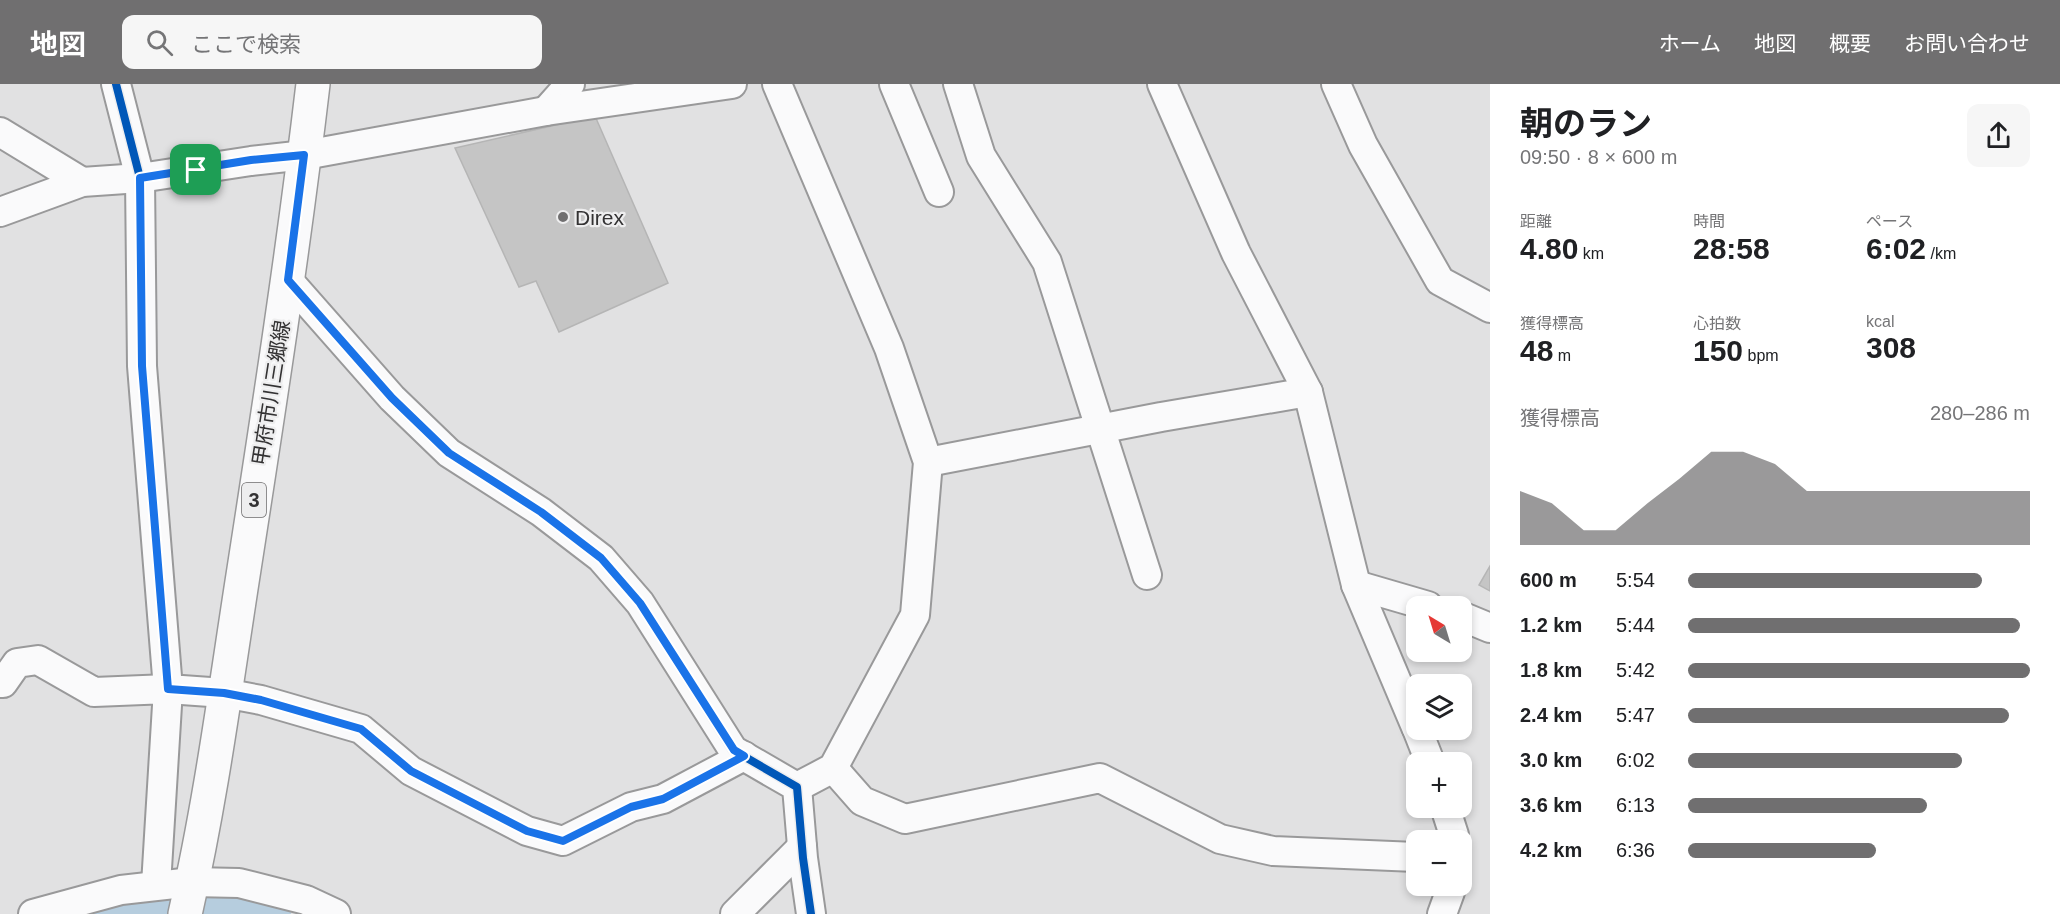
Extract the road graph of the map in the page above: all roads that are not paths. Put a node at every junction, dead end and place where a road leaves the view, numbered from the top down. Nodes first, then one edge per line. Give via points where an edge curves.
1 (116, 84) edge
2 (313, 84) edge
3 (570, 84) edge
4 (732, 84) edge
5 (777, 84) edge
6 (894, 84) edge
7 (958, 84) edge
8 (1162, 84) edge
9 (1336, 84) edge
10 (546, 111) junction
11 (0, 132) edge
12 (304, 155) junction
13 (140, 178) junction
14 (82, 182) junction
15 (939, 192) dead end
16 (0, 212) edge
17 (288, 280) junction
18 (1490, 308) edge
19 (1308, 392) junction
20 (1099, 429) junction
21 (928, 462) junction
22 (1147, 575) dead end
23 (1356, 585) junction
24 (1406, 600) edge
25 (1472, 621) edge
26 (1490, 628) edge
27 (0, 682) edge
28 (168, 689) junction
29 (224, 693) junction
30 (1406, 702) edge
31 (744, 756) junction
32 (833, 768) junction
33 (797, 787) junction
34 (802, 847) junction
35 (1406, 857) edge
36 (192, 882) junction
37 (156, 885) junction
38 (1449, 896) edge
39 (33, 914) edge
40 (185, 914) edge
41 (336, 914) edge
42 (735, 914) edge
43 (811, 914) edge
44 (1442, 914) edge

1 - 13 street
2 - 12 main road, 甲府市川三郷線 / 3
3 - 10 street
4 - 10 street
5 - 21 street via 889,348
6 - 15 street
7 - 20 street via 981,156 1047,262
8 - 19 street via 1236,253
9 - 18 street via 1363,145 1440,281
10 - 12 street
11 - 14 street
12 - 13 street
12 - 17 main road, 甲府市川三郷線 / 3
13 - 14 street
13 - 28 street via 142,366
14 - 16 street
17 - 29 main road, 甲府市川三郷線 / 3
17 - 31 street via 392,398 449,453 541,512 601,558 640,603 734,750
19 - 20 street
19 - 23 street
20 - 21 street
20 - 22 street
21 - 32 street via 915,615
23 - 24 street
23 - 30 street
25 - 26 street
27 - 28 street via 17,663 38,660 94,692
28 - 29 street
28 - 37 street
29 - 31 street via 361,729 411,771 527,831 563,841 631,807 663,799
29 - 36 main road, 甲府市川三郷線 / 3
31 - 33 street
32 - 33 street
32 - 35 street via 862,801 905,819 1100,778 1220,839 1273,851
33 - 34 street
34 - 42 street
34 - 43 street
36 - 37 street
36 - 40 main road, 甲府市川三郷線 / 3
36 - 41 street via 239,883 306,900
37 - 39 street via 121,890
38 - 44 street

